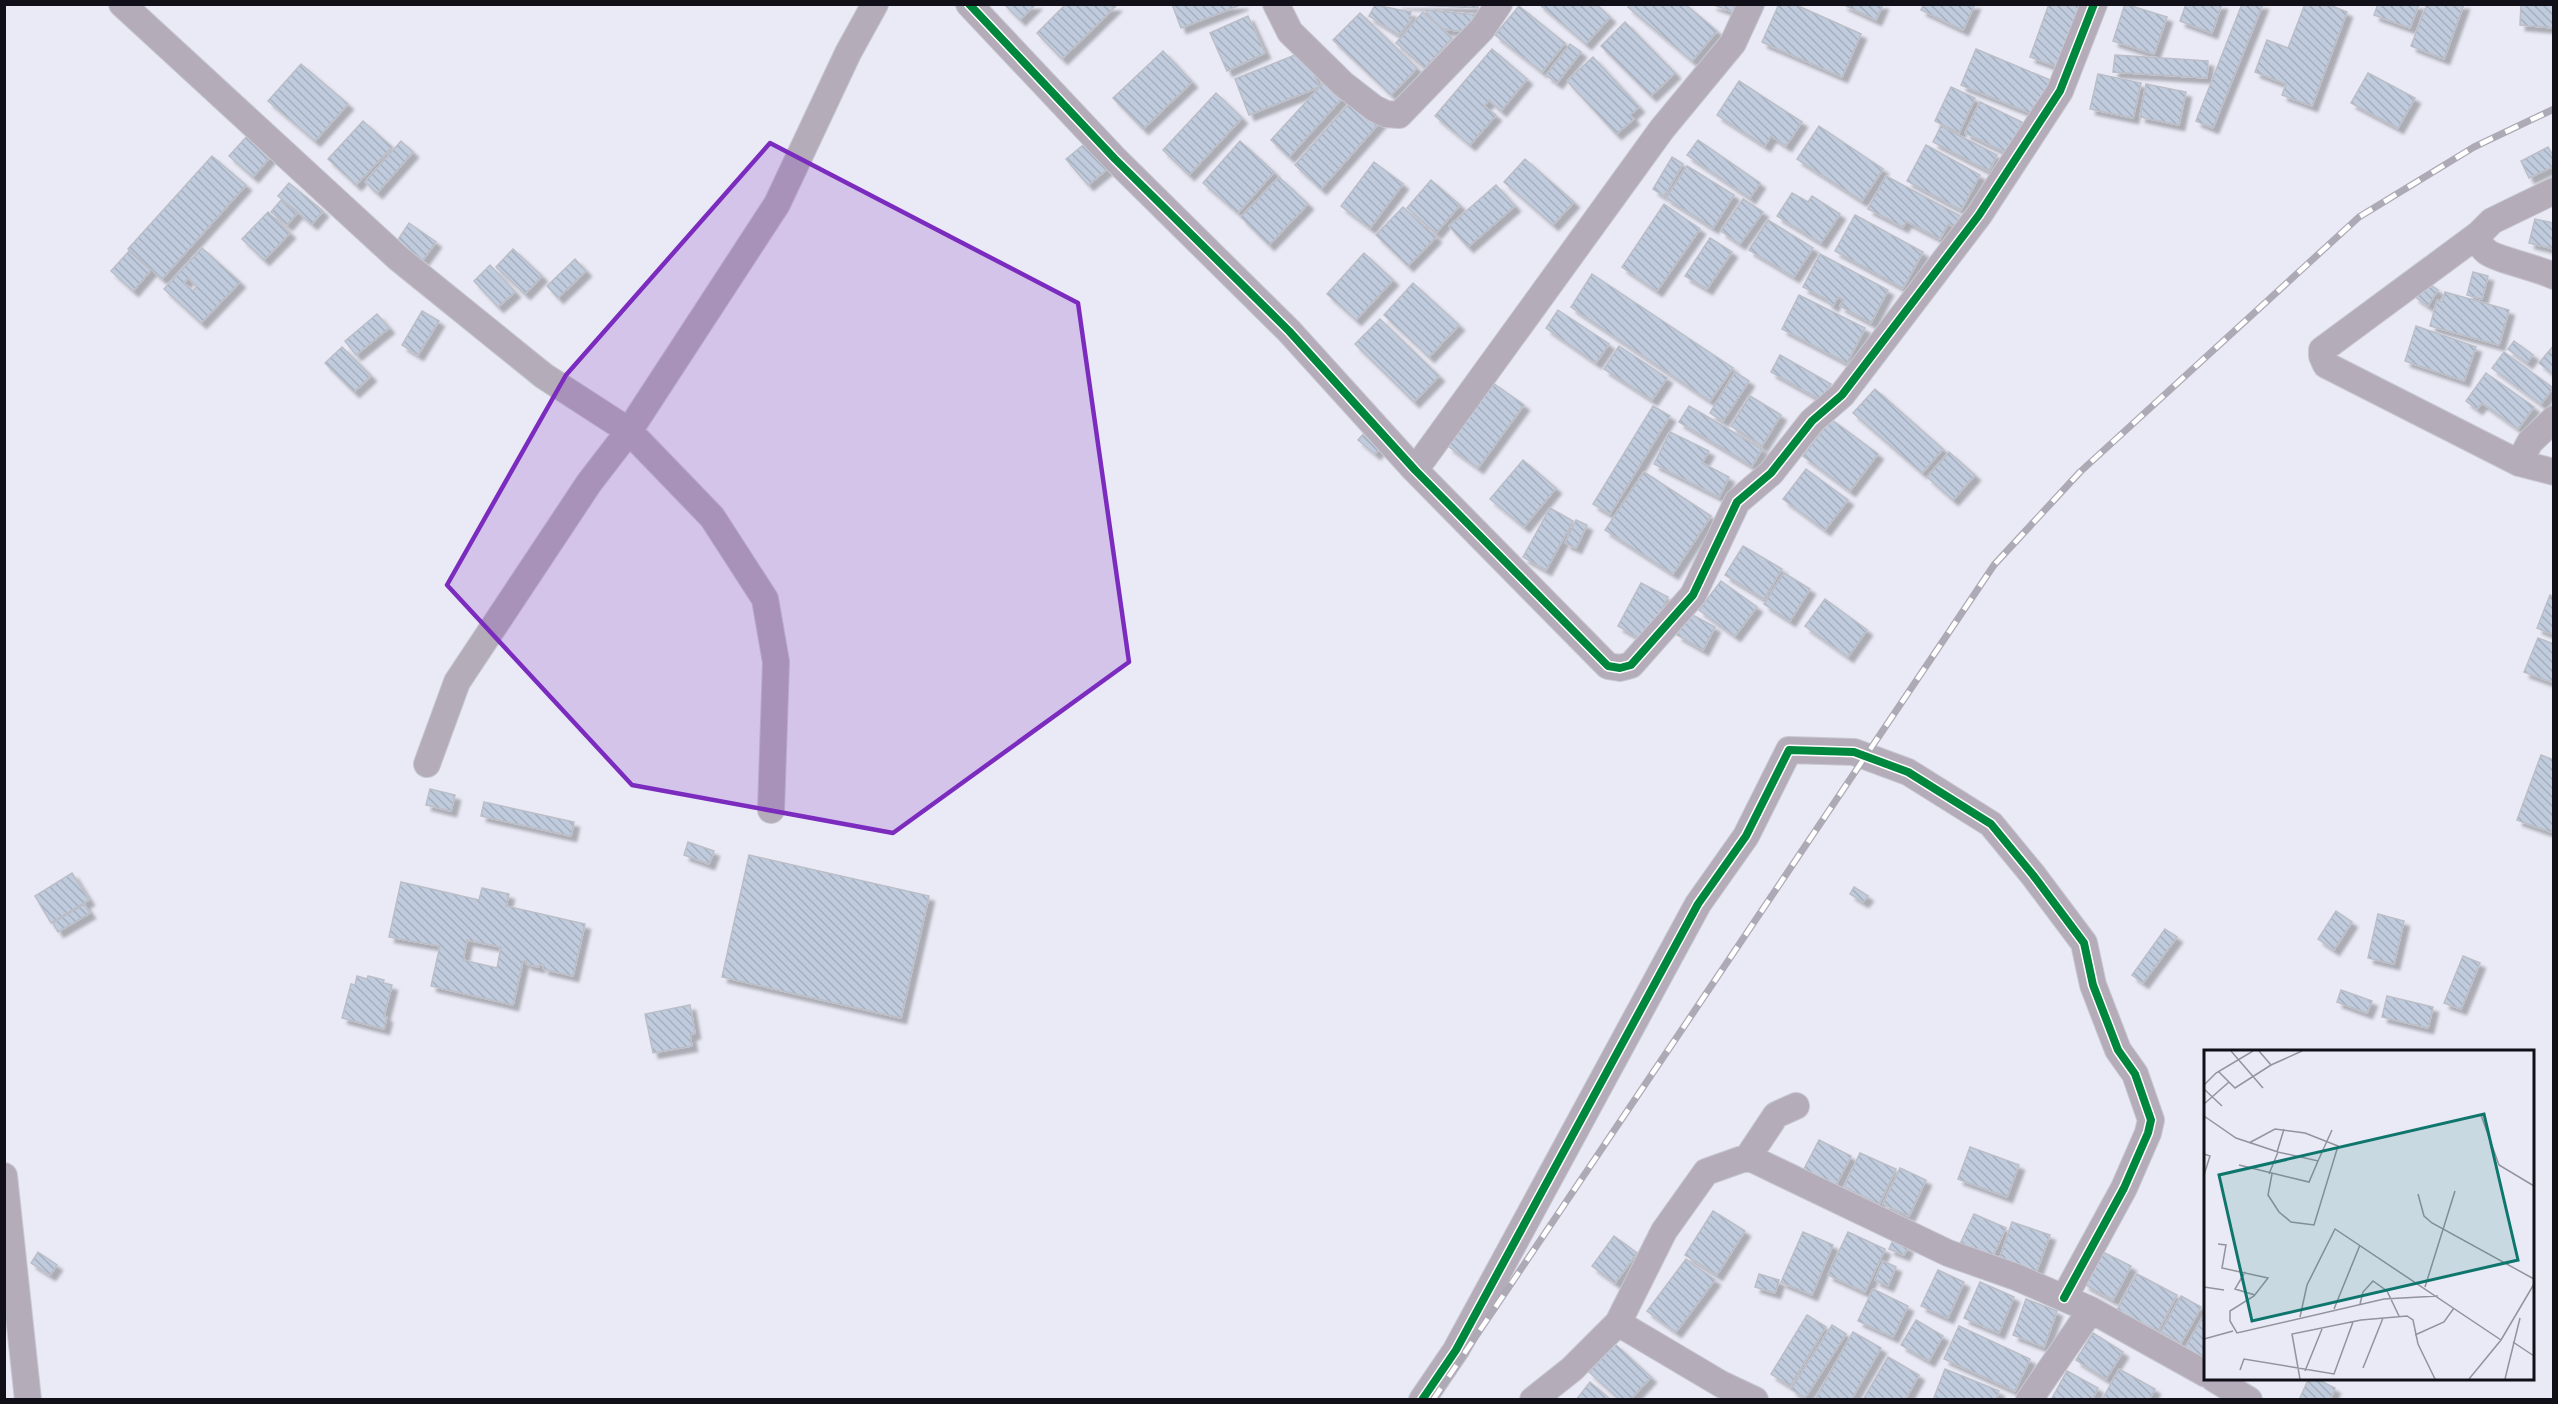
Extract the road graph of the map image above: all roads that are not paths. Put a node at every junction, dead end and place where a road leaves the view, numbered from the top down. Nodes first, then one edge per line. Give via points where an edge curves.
1 (122, 4) edge
2 (875, 4) edge
3 (969, 4) edge
4 (1276, 4) edge
5 (1499, 4) edge
6 (1751, 4) edge
7 (2094, 4) edge
8 (2553, 190) edge
9 (2479, 234) junction
10 (2553, 276) edge
11 (2553, 418) edge
12 (629, 431) junction
13 (2519, 463) junction
14 (1415, 470) junction
15 (2553, 472) edge
16 (427, 764) dead end
17 (771, 810) dead end
18 (1797, 1106) dead end
19 (1748, 1157) junction
20 (4, 1176) edge
21 (2064, 1298) junction
22 (2091, 1310) junction
23 (1618, 1323) junction
24 (2204, 1373) edge
25 (2216, 1380) edge
26 (28, 1400) edge
27 (1422, 1400) edge
28 (1533, 1400) edge
29 (1755, 1400) edge
30 (2029, 1400) edge
31 (2249, 1400) edge

1 - 12 street via 398,258 544,376
2 - 12 street via 777,204
3 - 14 street via 1115,159 1289,332
4 - 5 street via 1290,32 1343,84 1374,108 1399,116 1482,29
6 - 14 street via 1732,43 1662,129
7 - 14 street via 2060,91 1979,215 1842,395 1812,421 1771,473 1737,502 1693,595 1631,665 1608,666
8 - 9 street via 2492,221
9 - 10 street via 2484,250 2490,254
9 - 13 street via 2322,350 2322,356 2326,365
11 - 13 street via 2530,442
12 - 16 street via 589,483 457,682
12 - 17 street via 712,517 765,599 776,662
13 - 15 street
18 - 19 street via 1776,1115
19 - 21 street via 1948,1253
19 - 23 street via 1706,1172 1664,1231
20 - 26 street
21 - 22 street
21 - 27 street via 2124,1188 2151,1120 2135,1074 2118,1050 2093,985 2084,943 1991,824 1908,772 1854,752 1789,750 1746,836 1698,904 1456,1350
22 - 24 street
22 - 30 street
23 - 28 street
23 - 29 street
25 - 31 street

